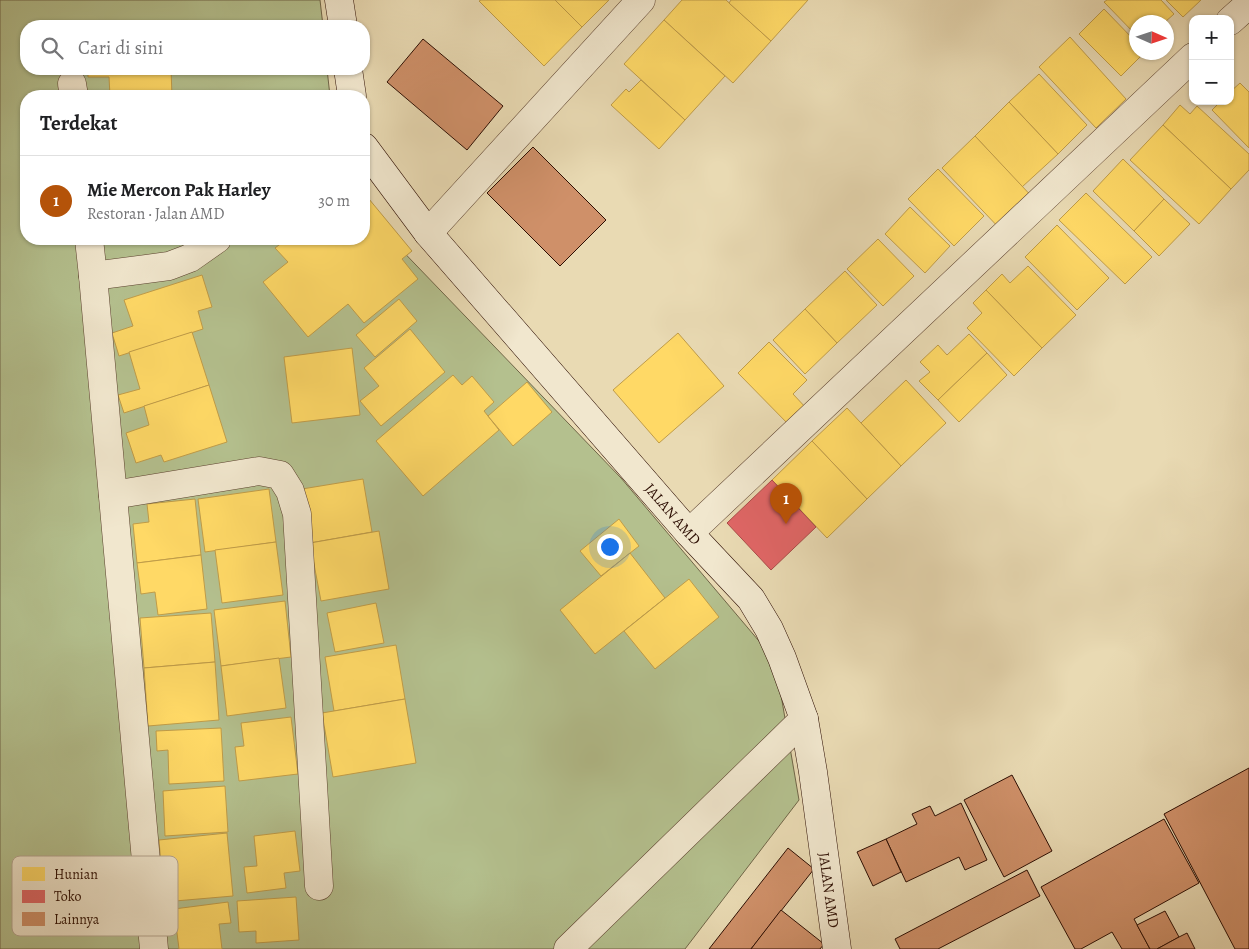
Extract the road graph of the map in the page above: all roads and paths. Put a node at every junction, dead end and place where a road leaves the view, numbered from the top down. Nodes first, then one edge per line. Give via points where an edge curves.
1 (339, 0) edge
2 (641, 0) edge
3 (1249, 4) edge
4 (1234, 17) edge
5 (342, 20) edge
6 (1190, 60) edge
7 (349, 75) edge
8 (351, 90) edge
9 (370, 155) edge
10 (428, 233) junction
11 (90, 245) edge
12 (208, 245) edge
13 (93, 276) junction
14 (114, 495) junction
15 (689, 533) junction
16 (804, 719) junction
17 (146, 856) edge
18 (319, 886) dead end
19 (153, 936) edge
20 (154, 949) edge
21 (568, 949) edge
22 (836, 949) edge

1 - 5 street
2 - 10 street
3 - 4 street
6 - 15 street
7 - 8 street
9 - 10 street, JALAN AMD
10 - 15 street, JALAN AMD
11 - 13 street
12 - 13 street via 190,258 169,266
13 - 14 street
14 - 17 street
14 - 18 street via 259,471 280,474 290,491 297,514
15 - 16 street, JALAN AMD via 751,599 769,628
16 - 21 street
16 - 22 street, JALAN AMD
19 - 20 street

